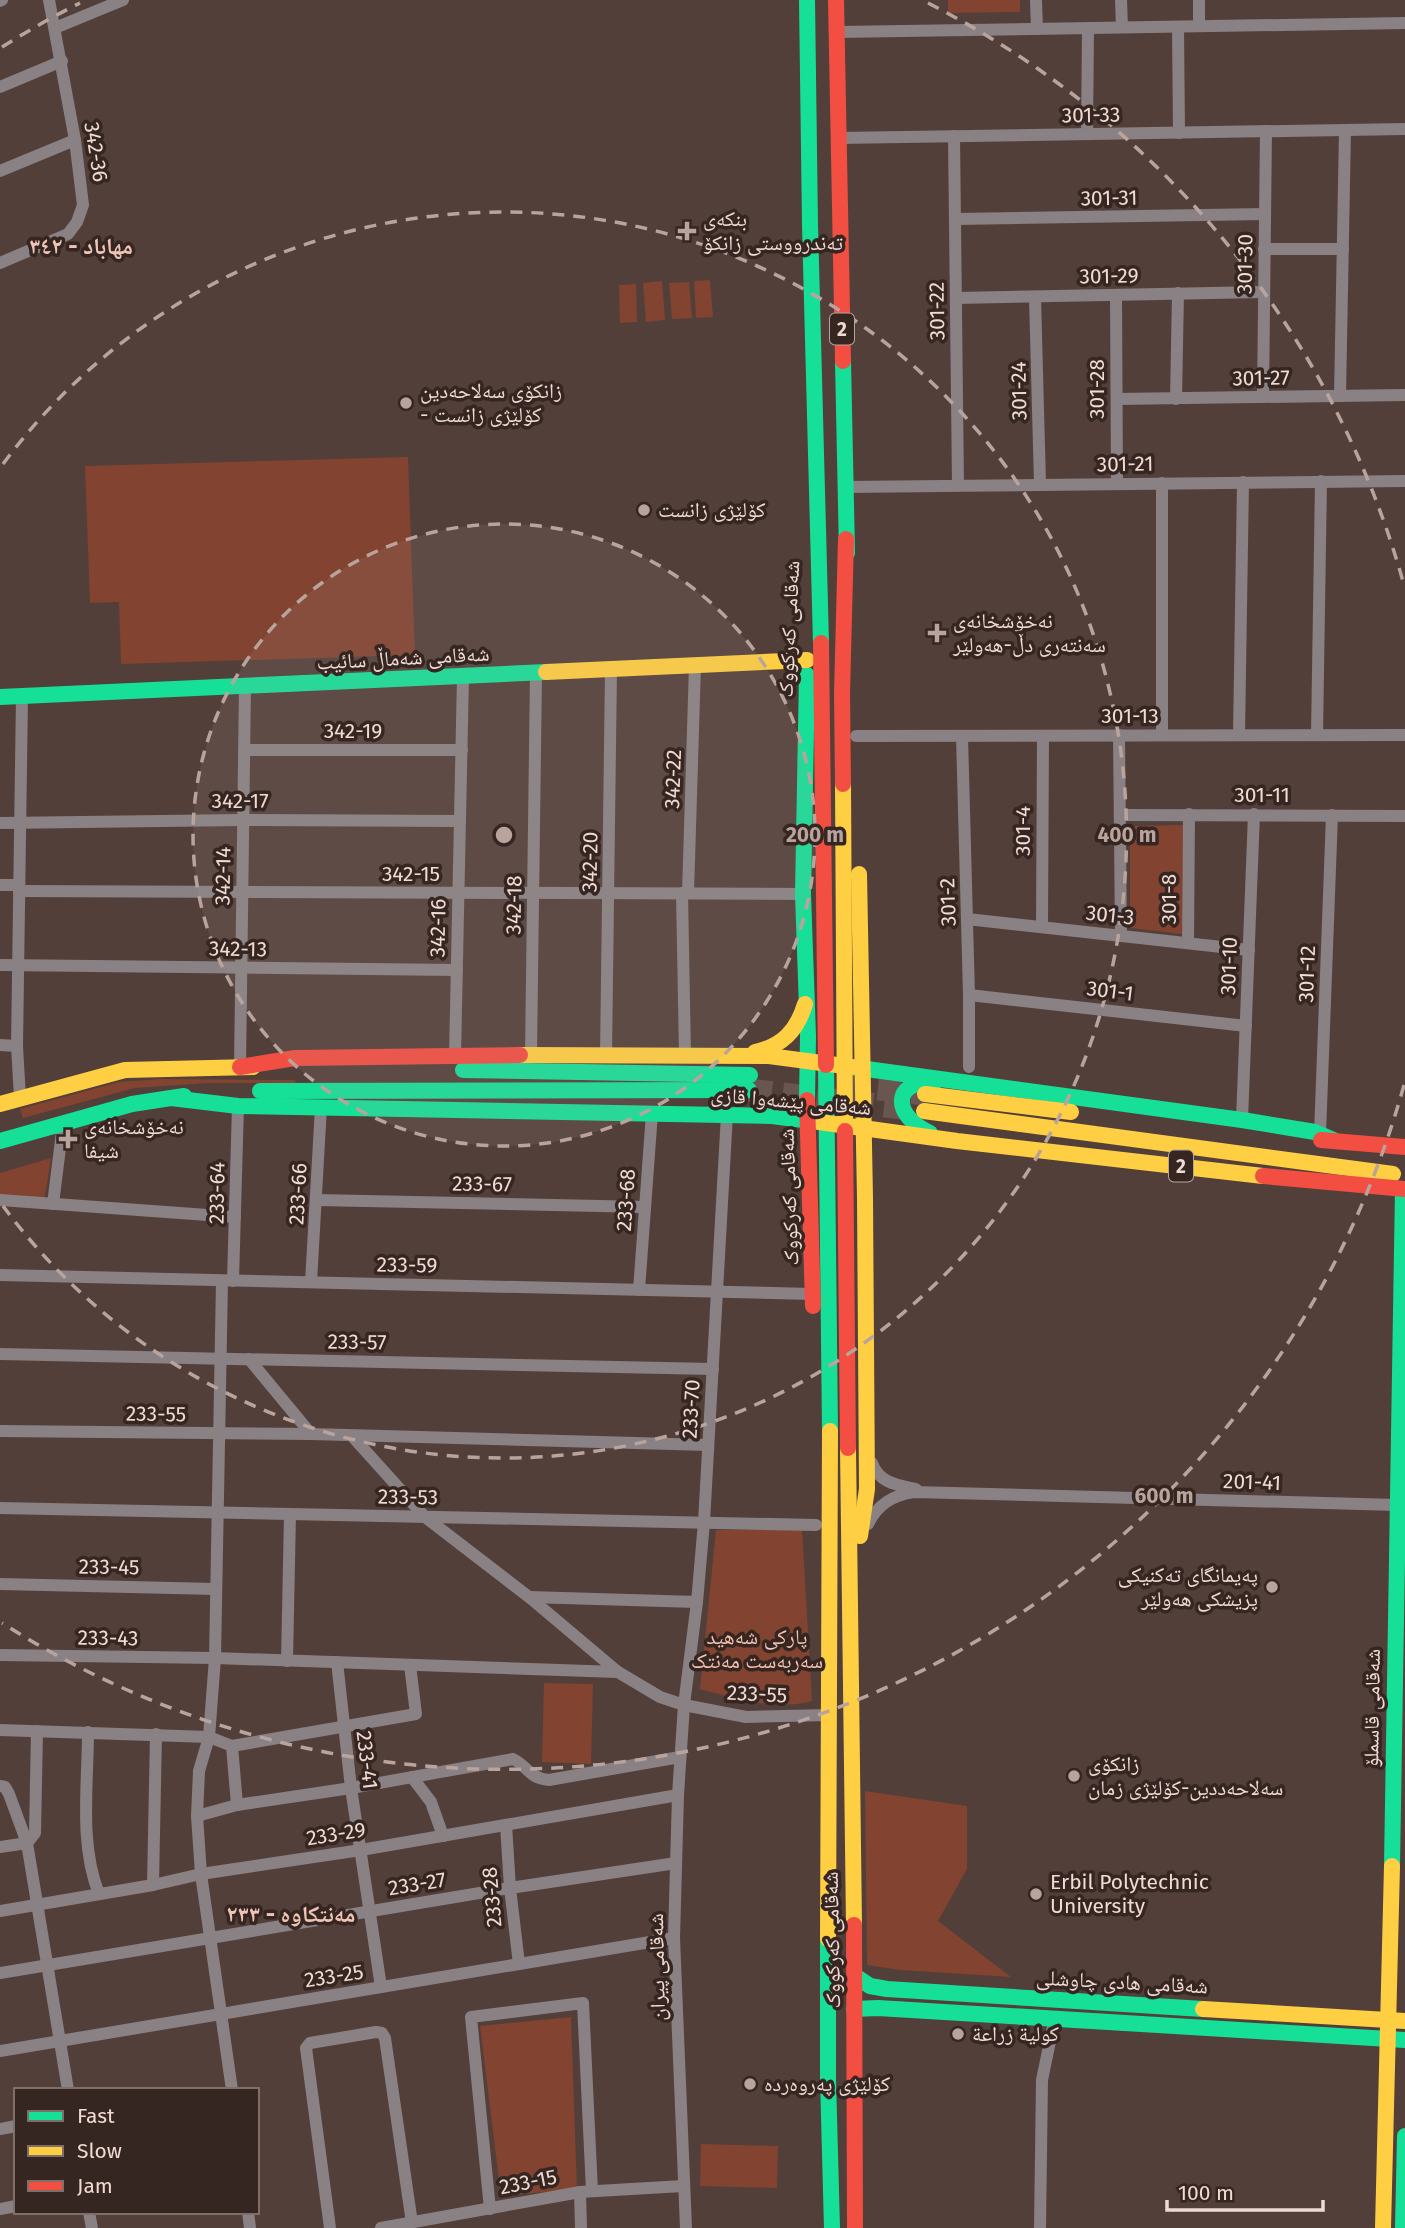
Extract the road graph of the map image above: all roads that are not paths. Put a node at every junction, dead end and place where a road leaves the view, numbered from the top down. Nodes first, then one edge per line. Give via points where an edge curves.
1 (49, 0) edge
2 (123, 0) edge
3 (807, 0) edge
4 (836, 0) edge
5 (1036, 0) edge
6 (1121, 0) edge
7 (1199, 0) edge
8 (1405, 23) edge
9 (1199, 26) junction
10 (1122, 27) junction
11 (1178, 27) junction
12 (55, 28) junction
13 (1087, 28) junction
14 (1037, 29) junction
15 (837, 32) junction
16 (62, 61) junction
17 (0, 87) edge
18 (1345, 130) junction
19 (1405, 130) edge
20 (1266, 131) junction
21 (1179, 133) junction
22 (1087, 134) junction
23 (954, 136) junction
24 (838, 138) junction
25 (75, 139) junction
26 (0, 171) edge
27 (810, 171) junction
28 (839, 171) junction
29 (1265, 214) junction
30 (955, 219) junction
31 (840, 223) junction
32 (810, 225) junction
33 (1264, 249) junction
34 (1343, 249) junction
35 (0, 263) edge
36 (1264, 292) junction
37 (1178, 293) junction
38 (1116, 295) junction
39 (1035, 297) junction
40 (956, 298) junction
41 (1405, 395) edge
42 (1340, 396) junction
43 (1263, 397) junction
44 (1176, 398) junction
45 (1117, 400) junction
46 (1321, 481) junction
47 (1405, 481) edge
48 (1243, 482) junction
49 (1162, 483) junction
50 (1040, 484) junction
51 (1117, 484) junction
52 (958, 485) junction
53 (845, 486) junction
54 (818, 529) junction
55 (846, 539) junction
56 (807, 660) junction
57 (695, 665) junction
58 (611, 669) junction
59 (536, 673) junction
60 (463, 676) junction
61 (245, 686) junction
62 (22, 696) junction
63 (0, 697) edge
64 (1162, 735) junction
65 (1238, 735) junction
66 (1317, 735) junction
67 (1405, 735) edge
68 (856, 736) junction
69 (962, 736) junction
70 (1043, 736) junction
71 (1119, 736) junction
72 (244, 750) junction
73 (462, 750) junction
74 (1189, 814) junction
75 (1254, 814) junction
76 (1332, 815) junction
77 (1120, 816) junction
78 (1405, 816) edge
79 (243, 820) junction
80 (460, 821) junction
81 (20, 822) junction
82 (0, 823) edge
83 (0, 885) edge
84 (19, 888) junction
85 (243, 892) junction
86 (458, 893) junction
87 (533, 893) junction
88 (608, 893) junction
89 (685, 893) junction
90 (803, 894) junction
91 (967, 919) junction
92 (1042, 927) junction
93 (1121, 936) junction
94 (1188, 942) junction
95 (1249, 950) junction
96 (0, 965) edge
97 (18, 965) junction
98 (242, 968) junction
99 (861, 969) junction
100 (457, 970) junction
101 (806, 973) junction
102 (969, 995) junction
103 (806, 998) junction
104 (862, 1025) junction
105 (1246, 1026) junction
106 (0, 1045) edge
107 (17, 1046) junction
108 (531, 1055) junction
109 (685, 1055) junction
110 (713, 1055) junction
111 (732, 1055) junction
112 (455, 1056) junction
113 (606, 1056) junction
114 (812, 1066) junction
115 (240, 1067) junction
116 (860, 1071) junction
117 (968, 1075) junction
118 (933, 1077) junction
119 (836, 1094) junction
120 (20, 1098) junction
121 (170, 1098) junction
122 (0, 1104) edge
123 (238, 1106) junction
124 (321, 1107) junction
125 (658, 1114) junction
126 (727, 1114) junction
127 (772, 1116) junction
128 (811, 1117) junction
129 (1242, 1120) junction
130 (858, 1122) junction
131 (63, 1124) junction
132 (1320, 1134) junction
133 (0, 1141) edge
134 (957, 1141) junction
135 (1335, 1141) junction
136 (884, 1144) junction
137 (807, 1146) junction
138 (1405, 1147) edge
139 (1404, 1184) edge
140 (865, 1198) junction
141 (0, 1200) edge
142 (317, 1200) junction
143 (52, 1204) junction
144 (645, 1207) junction
145 (810, 1207) junction
146 (236, 1217) junction
147 (864, 1231) junction
148 (0, 1275) edge
149 (228, 1281) junction
150 (311, 1282) junction
151 (1403, 1289) edge
152 (639, 1290) junction
153 (717, 1292) junction
154 (813, 1294) junction
155 (0, 1354) edge
156 (220, 1359) junction
157 (248, 1359) junction
158 (713, 1369) junction
159 (0, 1431) edge
160 (218, 1434) junction
161 (311, 1434) junction
162 (352, 1436) junction
163 (866, 1444) junction
164 (708, 1445) junction
165 (937, 1492) junction
166 (1397, 1505) junction
167 (0, 1508) edge
168 (218, 1513) junction
169 (290, 1514) junction
170 (425, 1517) junction
171 (704, 1522) junction
172 (816, 1525) junction
173 (858, 1551) junction
174 (0, 1584) edge
175 (216, 1589) junction
176 (528, 1597) junction
177 (697, 1602) junction
178 (849, 1653) junction
179 (1399, 1653) edge
180 (831, 1654) junction
181 (0, 1655) edge
182 (215, 1658) junction
183 (287, 1661) junction
184 (337, 1662) junction
185 (410, 1665) junction
186 (618, 1672) junction
187 (684, 1705) junction
188 (829, 1715) junction
189 (344, 1727) junction
190 (0, 1730) edge
191 (37, 1731) junction
192 (88, 1732) junction
193 (156, 1734) junction
194 (209, 1737) junction
195 (232, 1746) junction
196 (680, 1757) junction
197 (412, 1777) junction
198 (2, 1787) edge
199 (351, 1788) junction
200 (678, 1795) junction
201 (237, 1805) junction
202 (197, 1816) junction
203 (506, 1825) junction
204 (443, 1836) junction
205 (27, 1843) junction
206 (0, 1847) edge
207 (361, 1850) junction
208 (676, 1864) junction
209 (201, 1874) junction
210 (153, 1885) junction
211 (510, 1888) junction
212 (99, 1894) junction
213 (37, 1905) junction
214 (0, 1911) edge
215 (369, 1911) junction
216 (211, 1938) junction
217 (674, 1938) junction
218 (519, 1964) junction
219 (48, 1965) junction
220 (0, 1973) edge
221 (855, 1976) junction
222 (381, 1987) junction
223 (879, 1988) junction
224 (1092, 2002) junction
225 (1118, 2003) junction
226 (878, 2008) junction
227 (854, 2009) junction
228 (222, 2014) junction
229 (1055, 2017) junction
230 (1397, 2020) edge
231 (1093, 2021) junction
232 (1119, 2022) junction
233 (1388, 2038) junction
234 (60, 2040) junction
235 (1405, 2040) edge
236 (0, 2051) edge
237 (68, 2088) edge
238 (232, 2088) edge
239 (1405, 2136) edge
240 (683, 2186) junction
241 (586, 2191) junction
242 (490, 2209) junction
243 (412, 2223) junction
244 (330, 2228) edge
245 (381, 2228) edge
246 (581, 2228) edge
247 (686, 2228) edge
248 (832, 2228) edge
249 (855, 2228) edge
250 (1040, 2228) edge
251 (1383, 2228) edge
252 (1404, 2228) edge

1 - 12 street, 342-36
2 - 12 street
3 - 27 main road, شەقامی کەرکووک / 2
4 - 15 main road, شەقامی کەرکووک / 2
5 - 14 street
6 - 10 street
7 - 9 street
8 - 9 street
9 - 11 street
10 - 11 street
10 - 13 street
11 - 21 street
12 - 16 street, 342-36
13 - 14 street
13 - 22 street
14 - 15 street
15 - 24 main road, شەقامی کەرکووک / 2
16 - 17 street
16 - 25 street, 342-36
18 - 19 street, 301-33
18 - 20 street, 301-33
18 - 34 street
20 - 21 street, 301-33
20 - 29 street, 301-30
21 - 22 street, 301-33
22 - 23 street, 301-33
23 - 24 street, 301-33
23 - 30 street, 301-22
24 - 28 main road, شەقامی کەرکووک / 2
25 - 26 street
25 - 35 street, 342-36 via 83,196 77,222 68,234
27 - 28 main road via 814,181 823,186 833,183
27 - 32 main road, شەقامی کەرکووک / 2
28 - 31 main road, شەقامی کەرکووک / 2
29 - 30 street, 301-31
29 - 33 street, 301-30
30 - 40 street, 301-22
31 - 32 main road via 837,214 824,209 815,212
31 - 53 main road, شەقامی کەرکووک / 2
32 - 54 main road, شەقامی کەرکووک / 2
33 - 34 street
33 - 36 street, 301-30
34 - 42 street
36 - 37 street, 301-29
36 - 43 street, 301-30
37 - 38 street, 301-29
37 - 44 street
38 - 39 street, 301-29
38 - 45 street, 301-28
39 - 40 street, 301-29
39 - 50 street, 301-24
40 - 52 street, 301-22
41 - 42 street, 301-27
42 - 43 street, 301-27
43 - 44 street, 301-27
44 - 45 street, 301-27
45 - 51 street, 301-28
46 - 47 street, 301-21
46 - 48 street, 301-21
46 - 66 street
48 - 49 street, 301-21
48 - 65 street
49 - 51 street, 301-21
49 - 64 street
50 - 51 street, 301-21
50 - 52 street, 301-21
52 - 53 street, 301-21
53 - 55 main road, شەقامی کەرکووک / 2
54 - 56 main road, شەقامی کەرکووک / 2 via 808,583
54 - 180 main road, شەقامی کەرکووک
55 - 68 main road, شەقامی کەرکووک / 2
55 - 178 main road, شەقامی کەرکووک via 842,693
56 - 57 main road, شەقامی شەماڵ سائیب
56 - 90 main road, شەقامی کەرکووک / 2
57 - 58 main road, شەقامی شەماڵ سائیب
57 - 89 street, 342-22
58 - 59 main road, شەقامی شەماڵ سائیب
58 - 88 street, 342-20
59 - 60 main road, شەقامی شەماڵ سائیب
59 - 87 street, 342-18
60 - 61 main road, شەقامی شەماڵ سائیب
60 - 73 street, 342-16
61 - 62 main road, شەقامی شەماڵ سائیب
61 - 72 street, 342-14
62 - 63 main road, شەقامی شەماڵ سائیب
62 - 81 street
64 - 65 street, 301-13
64 - 71 street, 301-13
65 - 66 street, 301-13
66 - 67 street, 301-13
68 - 69 street, 301-13
68 - 99 main road, شەقامی کەرکووک / 2
69 - 70 street, 301-13
69 - 91 street, 301-2
70 - 71 street, 301-13
70 - 92 street, 301-4
71 - 77 street
72 - 73 street, 342-19
72 - 79 street, 342-14
73 - 80 street, 342-16
74 - 75 street, 301-11
74 - 77 street, 301-11
74 - 94 street, 301-8
75 - 76 street, 301-11
75 - 95 street, 301-10
76 - 78 street, 301-11
76 - 132 street, 301-12
77 - 93 street
79 - 80 street, 342-17
79 - 81 street, 342-17
79 - 85 street, 342-14
80 - 86 street, 342-16
81 - 82 street, 342-17
81 - 84 street
83 - 84 street, 342-15
84 - 85 street, 342-15
84 - 97 street
85 - 86 street, 342-15
85 - 98 street, 342-14
86 - 87 street, 342-15
86 - 100 street, 342-16
87 - 88 street, 342-15
87 - 108 street, 342-18
88 - 89 street, 342-15
88 - 113 street, 342-20
89 - 90 street, 342-15
89 - 109 street, 342-22
90 - 101 main road, شەقامی کەرکووک / 2
91 - 92 street, 301-3
91 - 102 street, 301-2
92 - 93 street, 301-3
93 - 94 street, 301-3
94 - 95 street, 301-3
95 - 105 street, 301-10
96 - 97 street, 342-13
97 - 98 street, 342-13
97 - 107 street
98 - 100 street, 342-13
98 - 115 street, 342-14
99 - 101 main road via 856,996 834,1010 815,1001 806,985
99 - 104 main road, شەقامی کەرکووک / 2
100 - 112 street, 342-16
101 - 103 main road, شەقامی کەرکووک / 2
102 - 105 street, 301-1
102 - 117 street, 301-2
103 - 111 main road via 796,1026 781,1043
103 - 114 main road, شەقامی کەرکووک / 2
104 - 116 main road, شەقامی کەرکووک
104 - 118 main road via 885,1060
105 - 129 street, 301-10
106 - 107 street
107 - 120 street
108 - 112 main road, شەقامی پێشەوا قازی
108 - 113 main road, شەقامی پێشەوا قازی
109 - 110 main road, شەقامی پێشەوا قازی
109 - 113 main road, شەقامی پێشەوا قازی
110 - 111 main road, شەقامی پێشەوا قازی
110 - 125 main road via 759,1064 759,1103
111 - 114 main road, شەقامی پێشەوا قازی via 769,1056
112 - 115 main road, شەقامی پێشەوا قازی via 295,1058
114 - 116 main road, شەقامی پێشەوا قازی
114 - 119 main road, 2
114 - 128 main road, شەقامی کەرکووک
115 - 120 main road, شەقامی پێشەوا قازی via 125,1070
115 - 121 main road, شەقامی پێشەوا قازی via 749,1083 209,1092
116 - 118 main road, شەقامی پێشەوا قازی
116 - 119 main road
116 - 130 main road
117 - 118 main road, شەقامی پێشەوا قازی
117 - 129 main road, شەقامی پێشەوا قازی
117 - 134 main road via 920,1081 908,1089 902,1102 905,1118 913,1126
119 - 128 main road
119 - 130 main road
120 - 122 main road, شەقامی پێشەوا قازی
121 - 123 main road, شەقامی پێشەوا قازی
121 - 131 main road, شەقامی پێشەوا قازی
123 - 124 main road, شەقامی پێشەوا قازی
123 - 146 street, 233-64
124 - 125 main road, شەقامی پێشەوا قازی
124 - 142 street, 233-66
125 - 126 main road, شەقامی پێشەوا قازی
125 - 144 street, 233-68
126 - 127 main road, شەقامی پێشەوا قازی
126 - 153 street, 233-70
127 - 128 main road
127 - 137 main road via 800,1129
128 - 130 main road, شەقامی پێشەوا قازی
128 - 137 main road
129 - 132 main road, شەقامی پێشەوا قازی
130 - 136 main road, شەقامی پێشەوا قازی
130 - 140 main road, شەقامی کەرکووک
131 - 133 main road, شەقامی پێشەوا قازی
131 - 143 street
132 - 135 main road, شەقامی پێشەوا قازی
134 - 136 main road, شەقامی پێشەوا قازی
134 - 139 main road, 2 via 1324,1183
135 - 138 main road, شەقامی پێشەوا قازی
135 - 139 main road, شەقامی پێشەوا قازی via 925,1102
136 - 140 main road via 872,1161
137 - 145 main road, شەقامی کەرکووک
139 - 151 main road, شەقامی قاسملۆ
140 - 147 main road, شەقامی کەرکووک
141 - 143 street
142 - 144 street, 233-67
142 - 150 street, 233-66
143 - 146 street
144 - 152 street, 233-68
145 - 147 main road via 813,1194 824,1184 848,1184 860,1198
145 - 154 main road, شەقامی کەرکووک
146 - 149 street, 233-64
147 - 163 main road, شەقامی کەرکووک
148 - 149 street, 233-59
149 - 150 street, 233-59
149 - 156 street, 233-64
150 - 152 street, 233-59
151 - 166 main road, شەقامی قاسملۆ
152 - 153 street, 233-59
153 - 154 street, 233-59
153 - 158 street, 233-70
154 - 172 main road, شەقامی کەرکووک
155 - 156 street, 233-57
156 - 157 street, 233-57
156 - 160 street, 233-64
157 - 158 street, 233-57
157 - 161 street
158 - 164 street, 233-70
159 - 160 street, 233-55
160 - 161 street, 233-55
160 - 168 street, 233-64
161 - 162 street, 233-55
162 - 164 street, 233-55
162 - 170 street, 233-55
163 - 165 street, 201-41 via 873,1468 882,1479
163 - 173 main road, شەقامی کەرکووک via 867,1489
164 - 171 street, 233-70
165 - 166 street, 201-41
165 - 173 street, 201-41 via 900,1495 882,1504
166 - 179 main road, شەقامی قاسملۆ
167 - 168 street, 233-53
168 - 169 street, 233-53
168 - 175 street, 233-64
169 - 170 street, 233-53
169 - 183 street
170 - 171 street, 233-53
170 - 176 street, 233-55
171 - 172 street, 233-53
171 - 177 street, 233-70
172 - 180 main road, شەقامی کەرکووک
173 - 178 main road, شەقامی کەرکووک
174 - 175 street, 233-45
175 - 182 street, 233-64
176 - 177 street
176 - 186 street, 233-55
177 - 187 street, 233-70
178 - 221 main road, شەقامی کەرکووک
179 - 230 main road, شەقامی قاسملۆ
180 - 188 main road, شەقامی کەرکووک
181 - 182 street, 233-43
182 - 183 street, 233-43
182 - 194 street, 233-64
183 - 184 street, 233-43
184 - 185 street, 233-43
184 - 189 street, 233-41
185 - 186 street, 233-43
185 - 189 street via 416,1714
186 - 187 street, 233-55 via 660,1697
187 - 188 street, 233-55 via 746,1717
187 - 196 street, شەقامی پیران
188 - 248 main road, شەقامی کەرکووک
189 - 195 street
189 - 199 street, 233-41
190 - 191 street
191 - 192 street
191 - 205 street via 35,1833
192 - 193 street
192 - 212 street via 87,1848
193 - 194 street
193 - 210 street
194 - 195 street
194 - 202 street, 233-64 via 200,1771
195 - 201 street
196 - 197 street via 549,1780 532,1776 513,1759
196 - 200 street, شەقامی پیران
197 - 199 street
197 - 204 street via 431,1802
198 - 205 street via 17,1811
199 - 201 street
199 - 207 street, 233-41
200 - 203 street, 233-29
200 - 208 street, شەقامی پیران
201 - 202 street
202 - 209 street, 233-64
203 - 204 street, 233-29
203 - 211 street, 233-28
204 - 207 street, 233-29
205 - 206 street
205 - 213 street
207 - 209 street, 233-29
207 - 215 street, 233-41
208 - 211 street, 233-27
208 - 217 street, شەقامی پیران
209 - 210 street, 233-29
209 - 216 street, 233-64
210 - 212 street, 233-29
211 - 215 street, 233-27
211 - 218 street, 233-28
212 - 213 street, 233-29
213 - 214 street, 233-29
213 - 219 street
215 - 216 street, 233-27
215 - 222 street, 233-41
216 - 219 street, 233-27
216 - 228 street, 233-64
217 - 218 street, 233-25
217 - 240 street, شەقامی پیران
218 - 222 street, 233-25
219 - 220 street, 233-27
219 - 234 street
221 - 223 main road, شەقامی هادی چاوشلی
221 - 227 main road, شەقامی کەرکووک
222 - 228 street, 233-25
223 - 224 main road, شەقامی هادی چاوشلی
223 - 226 main road
224 - 225 main road, شەقامی هادی چاوشلی
224 - 231 main road
225 - 230 main road, شەقامی هادی چاوشلی
225 - 232 main road
226 - 227 main road, شەقامی هادی چاوشلی
226 - 229 main road, شەقامی هادی چاوشلی
227 - 249 main road, شەقامی کەرکووک
228 - 234 street, 233-25
228 - 238 street, 233-64
229 - 231 main road, شەقامی هادی چاوشلی
229 - 250 street via 1042,2080
230 - 233 main road, شەقامی قاسملۆ
231 - 232 main road, شەقامی هادی چاوشلی
232 - 233 main road, شەقامی هادی چاوشلی
233 - 235 main road, شەقامی هادی چاوشلی
233 - 251 main road, شەقامی قاسملۆ
234 - 236 street, 233-25
234 - 237 street
239 - 252 main road
240 - 241 street, 233-15
240 - 247 street, شەقامی پیران
241 - 242 street, 233-15
241 - 242 street via 583,2003 471,2017
241 - 246 street
242 - 243 street, 233-15
243 - 244 street via 385,2038 376,2032 310,2043 306,2048
243 - 245 street, 233-15

